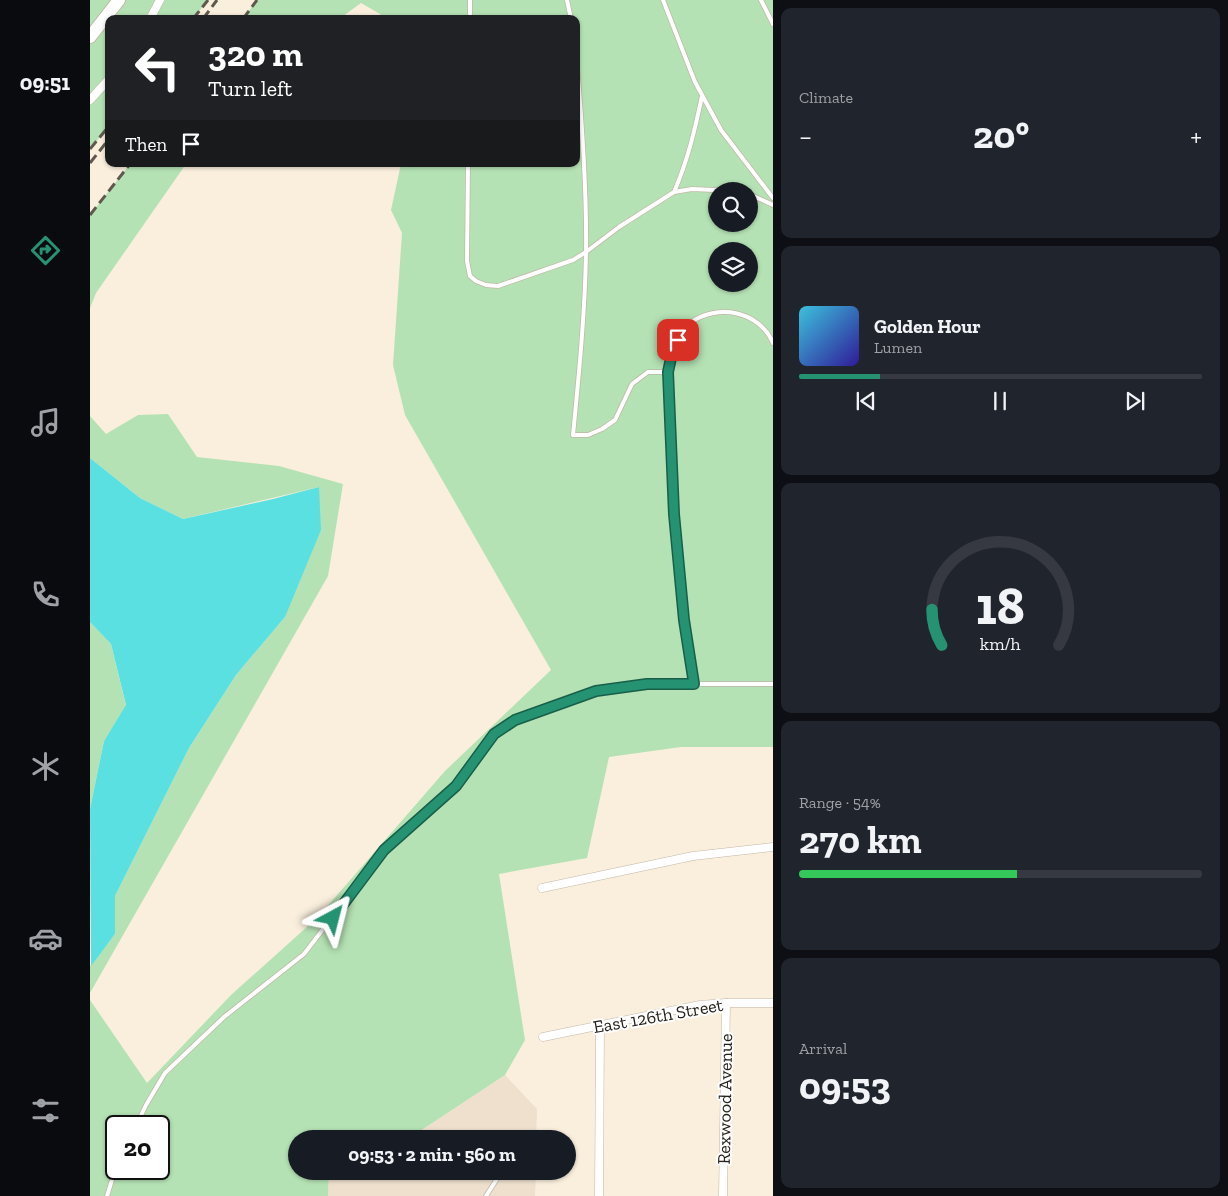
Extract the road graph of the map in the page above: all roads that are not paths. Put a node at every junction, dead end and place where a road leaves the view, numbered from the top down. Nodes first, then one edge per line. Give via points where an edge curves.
1 (118, 0) edge
2 (160, 0) edge
3 (470, 0) edge
4 (567, 0) edge
5 (663, 0) edge
6 (761, 0) edge
7 (107, 15) edge
8 (152, 15) edge
9 (470, 15) edge
10 (570, 15) edge
11 (105, 17) edge
12 (773, 24) edge
13 (90, 37) edge
14 (105, 83) edge
15 (702, 96) junction
16 (580, 99) edge
17 (90, 100) edge
18 (468, 167) edge
19 (708, 190) edge
20 (674, 192) junction
21 (758, 198) edge
22 (773, 198) edge
23 (773, 205) edge
24 (586, 252) junction
25 (773, 342) edge
26 (668, 372) junction
27 (694, 684) junction
28 (773, 684) edge
29 (773, 847) edge
30 (542, 888) dead end
31 (726, 1003) junction
32 (773, 1003) edge
33 (600, 1025) junction
34 (544, 1037) dead end
35 (141, 1115) edge
36 (112, 1180) edge
37 (496, 1180) edge
38 (107, 1196) edge
39 (486, 1196) edge
40 (599, 1196) edge
41 (723, 1196) edge

1 - 7 main road
2 - 8 street
3 - 9 lane
4 - 10 lane
5 - 15 lane
6 - 12 lane
11 - 13 main road
14 - 17 street
15 - 20 lane via 695,133
15 - 22 lane via 721,130
16 - 24 lane via 585,154
18 - 24 lane via 467,261 470,276 476,281 498,286
19 - 20 lane
20 - 24 lane
21 - 23 lane
24 - 26 lane via 573,435 588,435 615,420 632,384 648,372
25 - 26 lane via 756,320 734,312 702,316 689,324 678,340
26 - 27 lane via 674,514
27 - 28 lane
27 - 35 lane via 647,684 596,691 515,720 494,734 456,786 384,850 304,954 224,1017 165,1073
29 - 30 street via 692,856
31 - 32 street, East 126th Street
31 - 33 street, East 126th Street via 700,1005
31 - 41 street, Rexwood Avenue
33 - 34 street, East 126th Street
33 - 40 street
36 - 38 lane
37 - 39 lane

